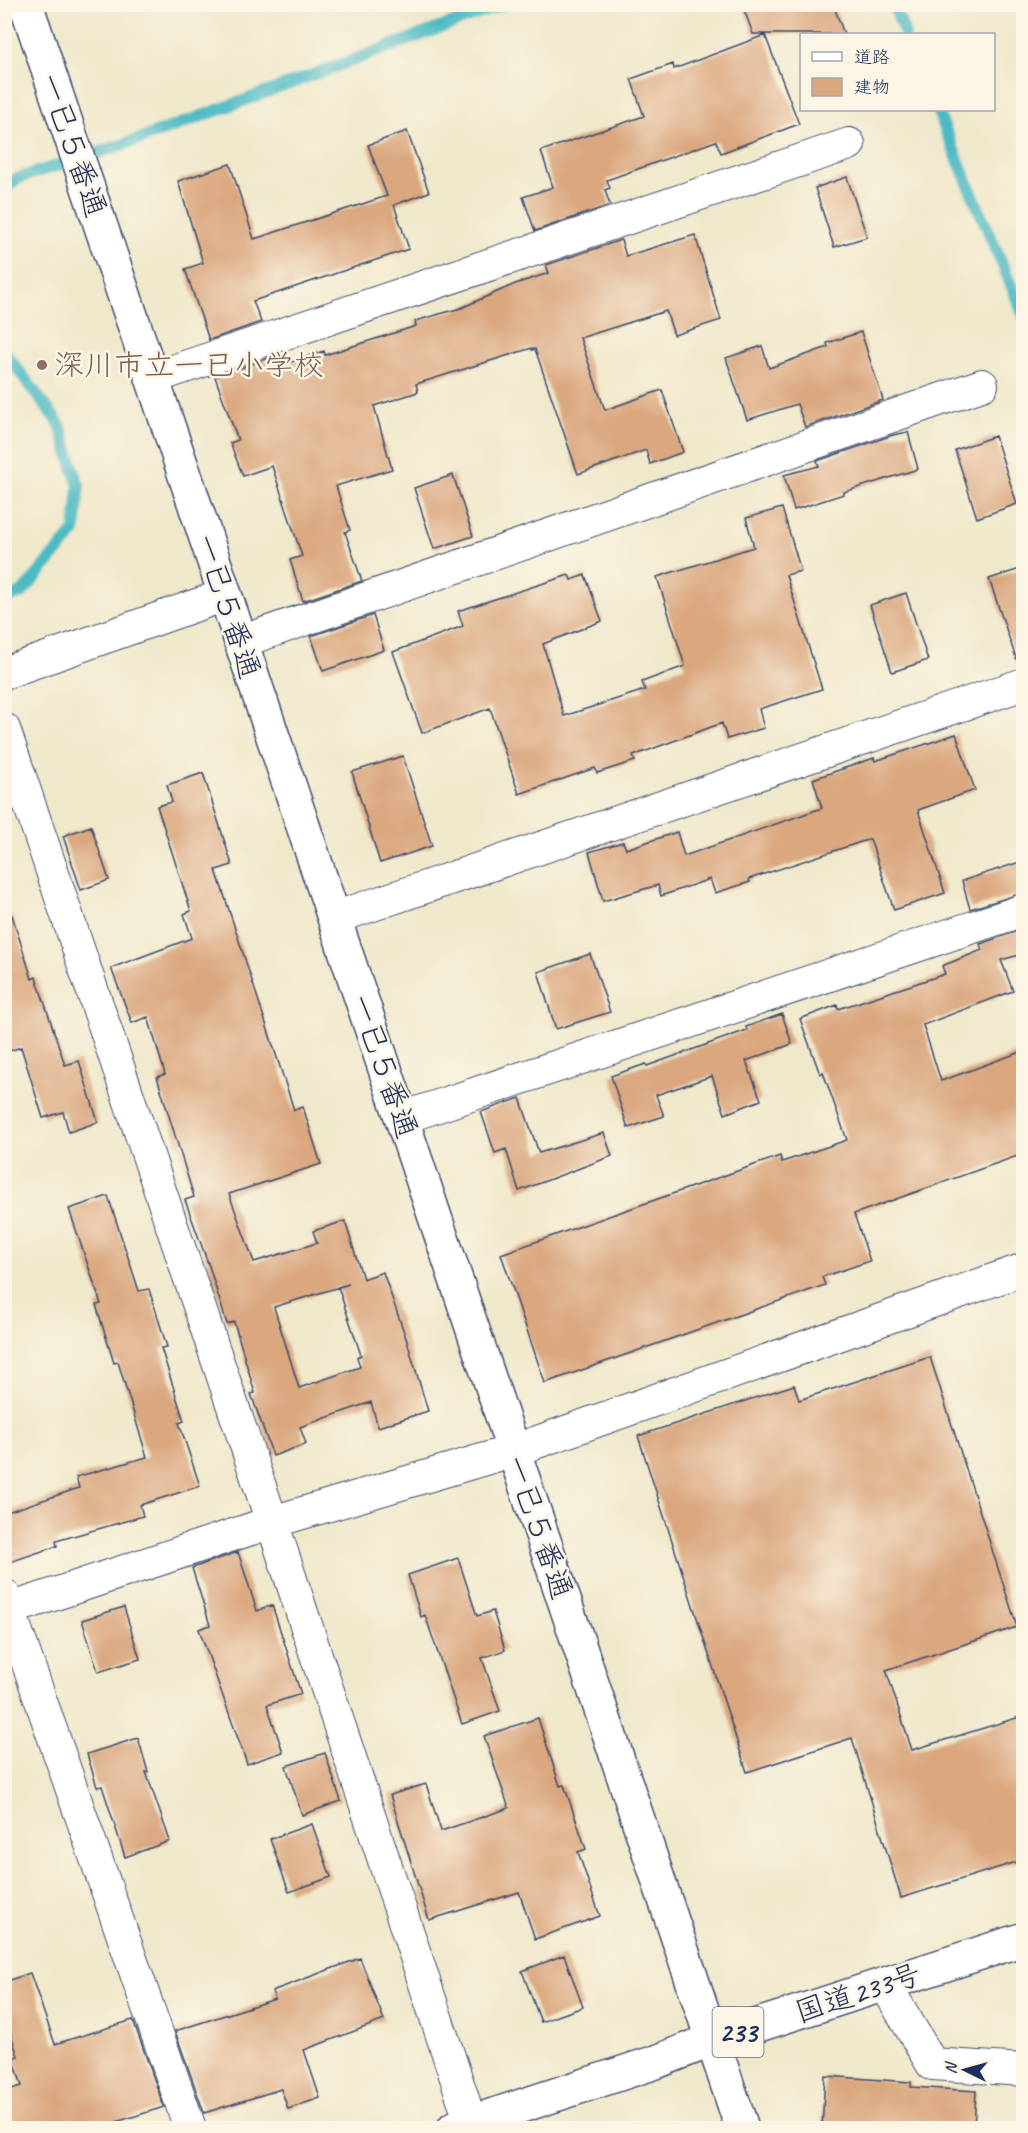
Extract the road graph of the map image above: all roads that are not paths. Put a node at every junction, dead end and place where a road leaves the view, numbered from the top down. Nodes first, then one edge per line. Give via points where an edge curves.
1 (26, 4) edge
2 (849, 144) dead end
3 (152, 378) junction
4 (982, 385) dead end
5 (225, 595) junction
6 (240, 642) junction
7 (4, 673) edge
8 (1023, 684) edge
9 (4, 729) edge
10 (1023, 910) edge
11 (334, 918) junction
12 (402, 1118) junction
13 (1023, 1269) edge
14 (512, 1451) junction
15 (272, 1522) junction
16 (6, 1605) edge
17 (1023, 1939) edge
18 (885, 1984) junction
19 (712, 2040) junction
20 (1023, 2070) edge
21 (463, 2126) edge
22 (190, 2128) edge
23 (742, 2128) edge

1 - 3 main road, 一已５番通
2 - 3 street
3 - 5 main road, 一已５番通
4 - 6 street
5 - 6 main road, 一已５番通
5 - 7 street
6 - 11 main road, 一已５番通
8 - 11 street
9 - 15 street
10 - 12 street
11 - 12 main road, 一已５番通
12 - 14 main road, 一已５番通
13 - 14 street
14 - 15 street
14 - 19 main road, 一已５番通
15 - 16 street
15 - 21 street
16 - 22 street
17 - 18 main road, 国道233号 / 233
18 - 19 main road, 国道233号 / 233
18 - 20 street via 932,2064
19 - 21 main road, 国道233号 / 233
19 - 23 main road, 一已５番通

